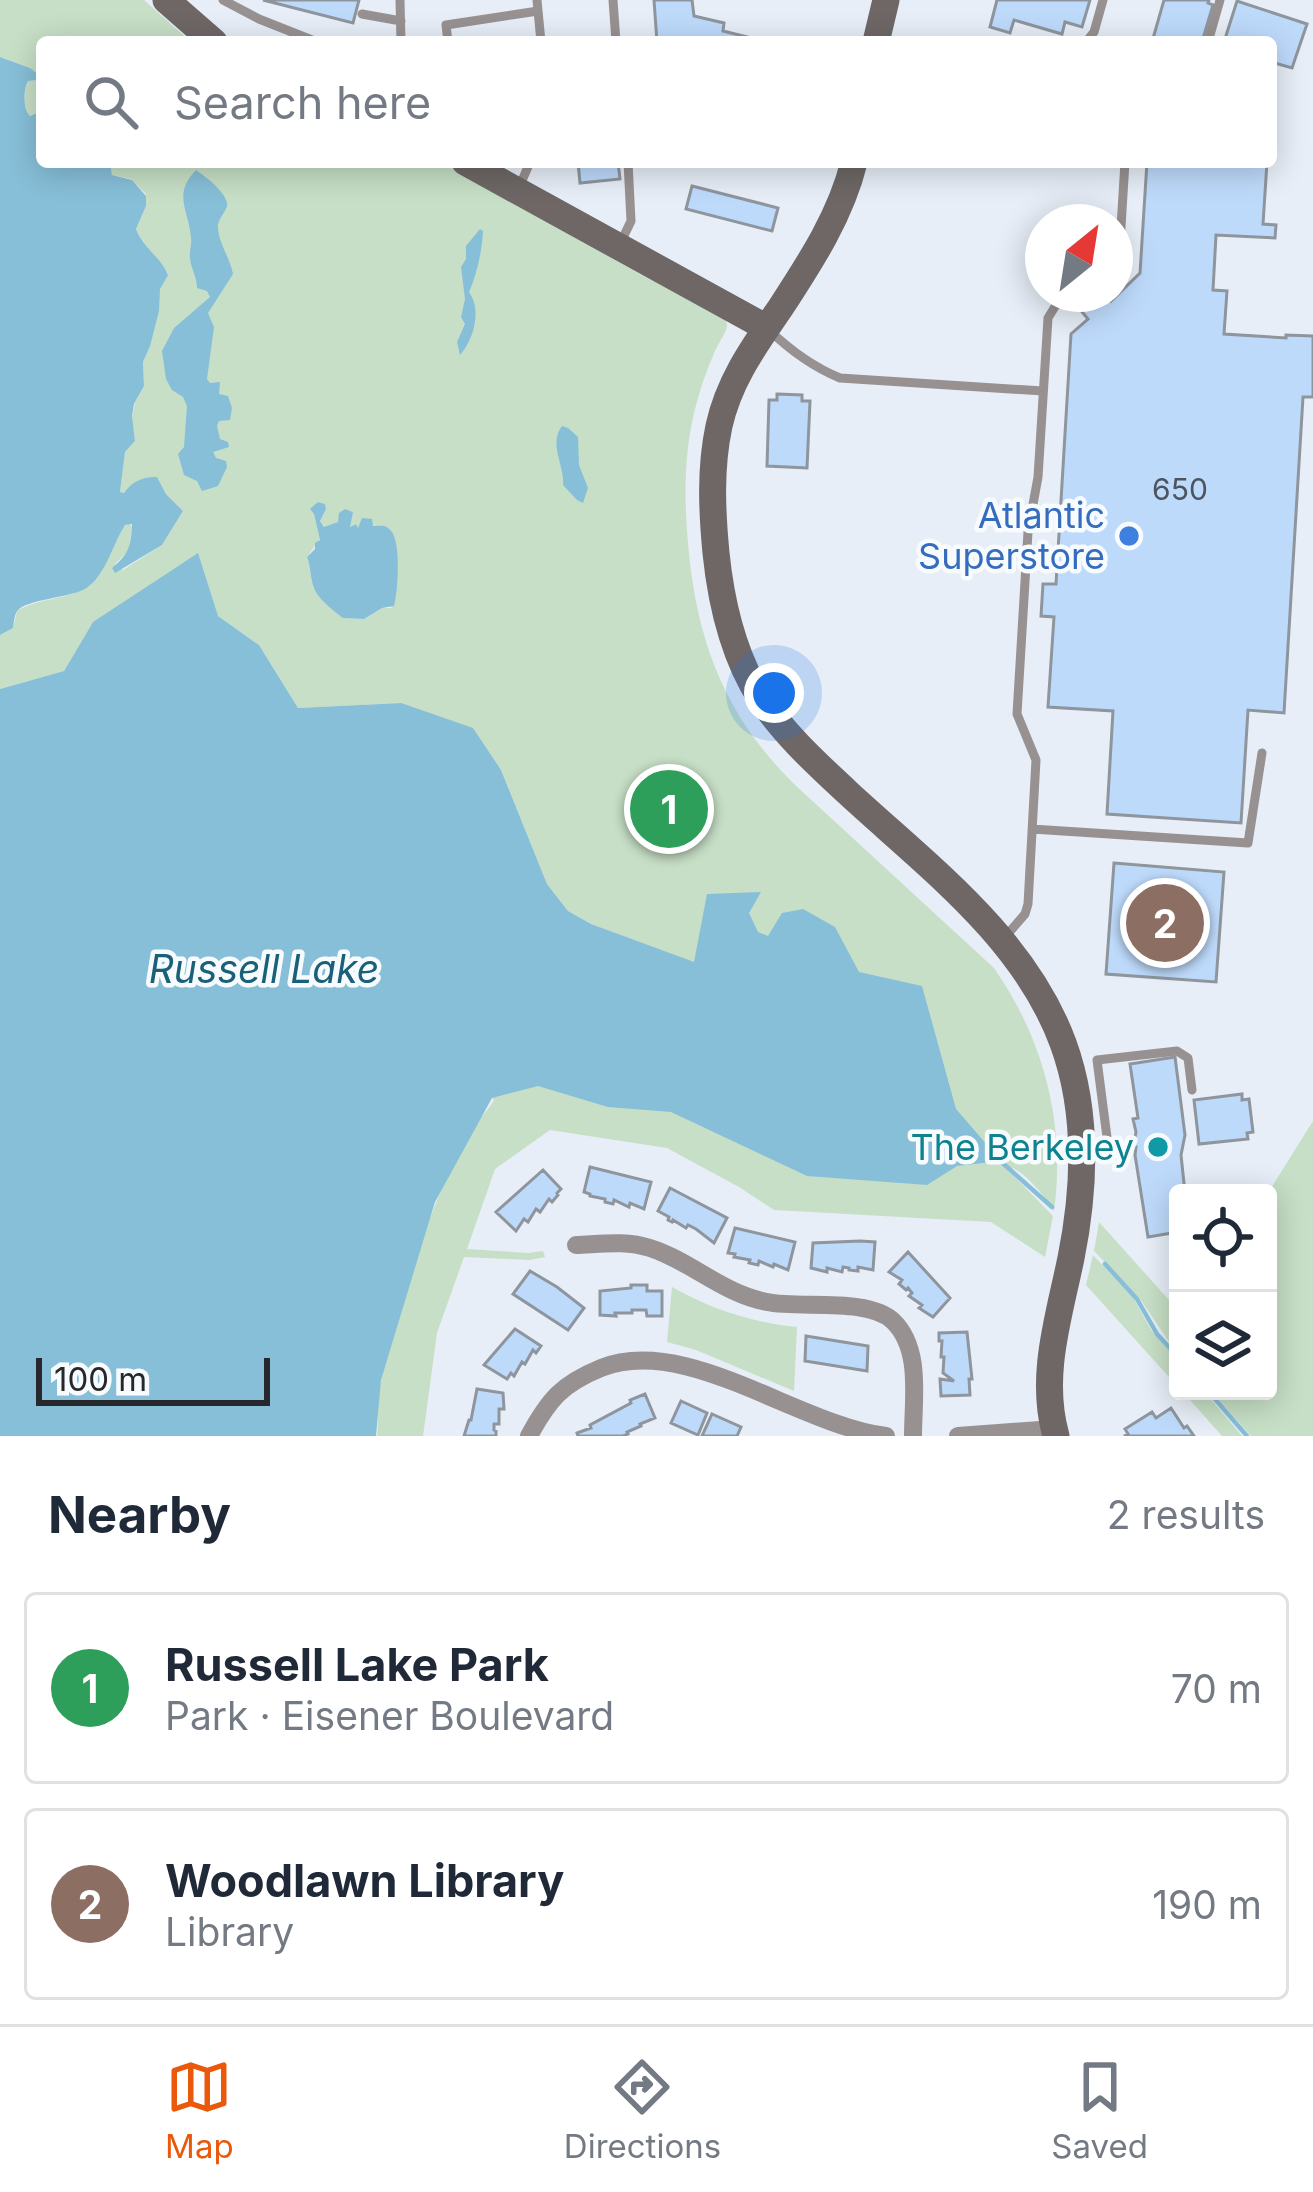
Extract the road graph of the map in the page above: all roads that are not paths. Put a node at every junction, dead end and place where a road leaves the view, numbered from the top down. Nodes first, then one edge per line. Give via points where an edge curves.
1 (166, 0) edge
2 (223, 0) edge
3 (400, 0) edge
4 (613, 0) edge
5 (886, 0) edge
6 (1103, 0) edge
7 (1220, 0) edge
8 (538, 6) edge
9 (362, 14) dead end
10 (401, 21) junction
11 (207, 36) edge
12 (302, 36) edge
13 (401, 36) edge
14 (447, 36) edge
15 (540, 36) edge
16 (616, 36) edge
17 (877, 36) edge
18 (1091, 36) edge
19 (1210, 36) edge
20 (476, 168) edge
21 (527, 168) edge
22 (628, 168) edge
23 (852, 168) edge
24 (1125, 168) edge
25 (518, 190) junction
26 (1122, 204) edge
27 (620, 246) junction
28 (1051, 312) edge
29 (765, 327) junction
30 (1043, 391) junction
31 (1262, 753) dead end
32 (1032, 829) junction
33 (1002, 940) junction
34 (1085, 1071) junction
35 (1192, 1090) dead end
36 (576, 1245) dead end
37 (1054, 1432) edge
38 (529, 1436) edge
39 (886, 1436) edge
40 (913, 1436) edge
41 (958, 1436) edge

1 - 11 street
2 - 12 lane
3 - 10 lane
4 - 16 lane
5 - 17 street
6 - 18 lane
7 - 19 lane
8 - 14 lane via 446,25
8 - 15 lane
9 - 10 lane
10 - 13 lane
20 - 25 street
21 - 25 lane
22 - 27 lane via 631,221
23 - 29 street via 830,226
24 - 26 lane
25 - 27 street
27 - 29 street
28 - 30 lane
29 - 30 lane via 840,377
29 - 33 street via 731,386 712,484 718,577 748,676 812,759
30 - 32 lane via 1017,714 1036,760
31 - 32 lane via 1248,842
32 - 33 lane via 1028,904
33 - 34 street
34 - 35 lane via 1097,1060 1177,1051 1188,1058
34 - 37 street via 1078,1217 1049,1365
36 - 40 street via 646,1246 767,1302 885,1314 910,1353
37 - 41 street
38 - 39 street via 575,1378 637,1358 688,1365

